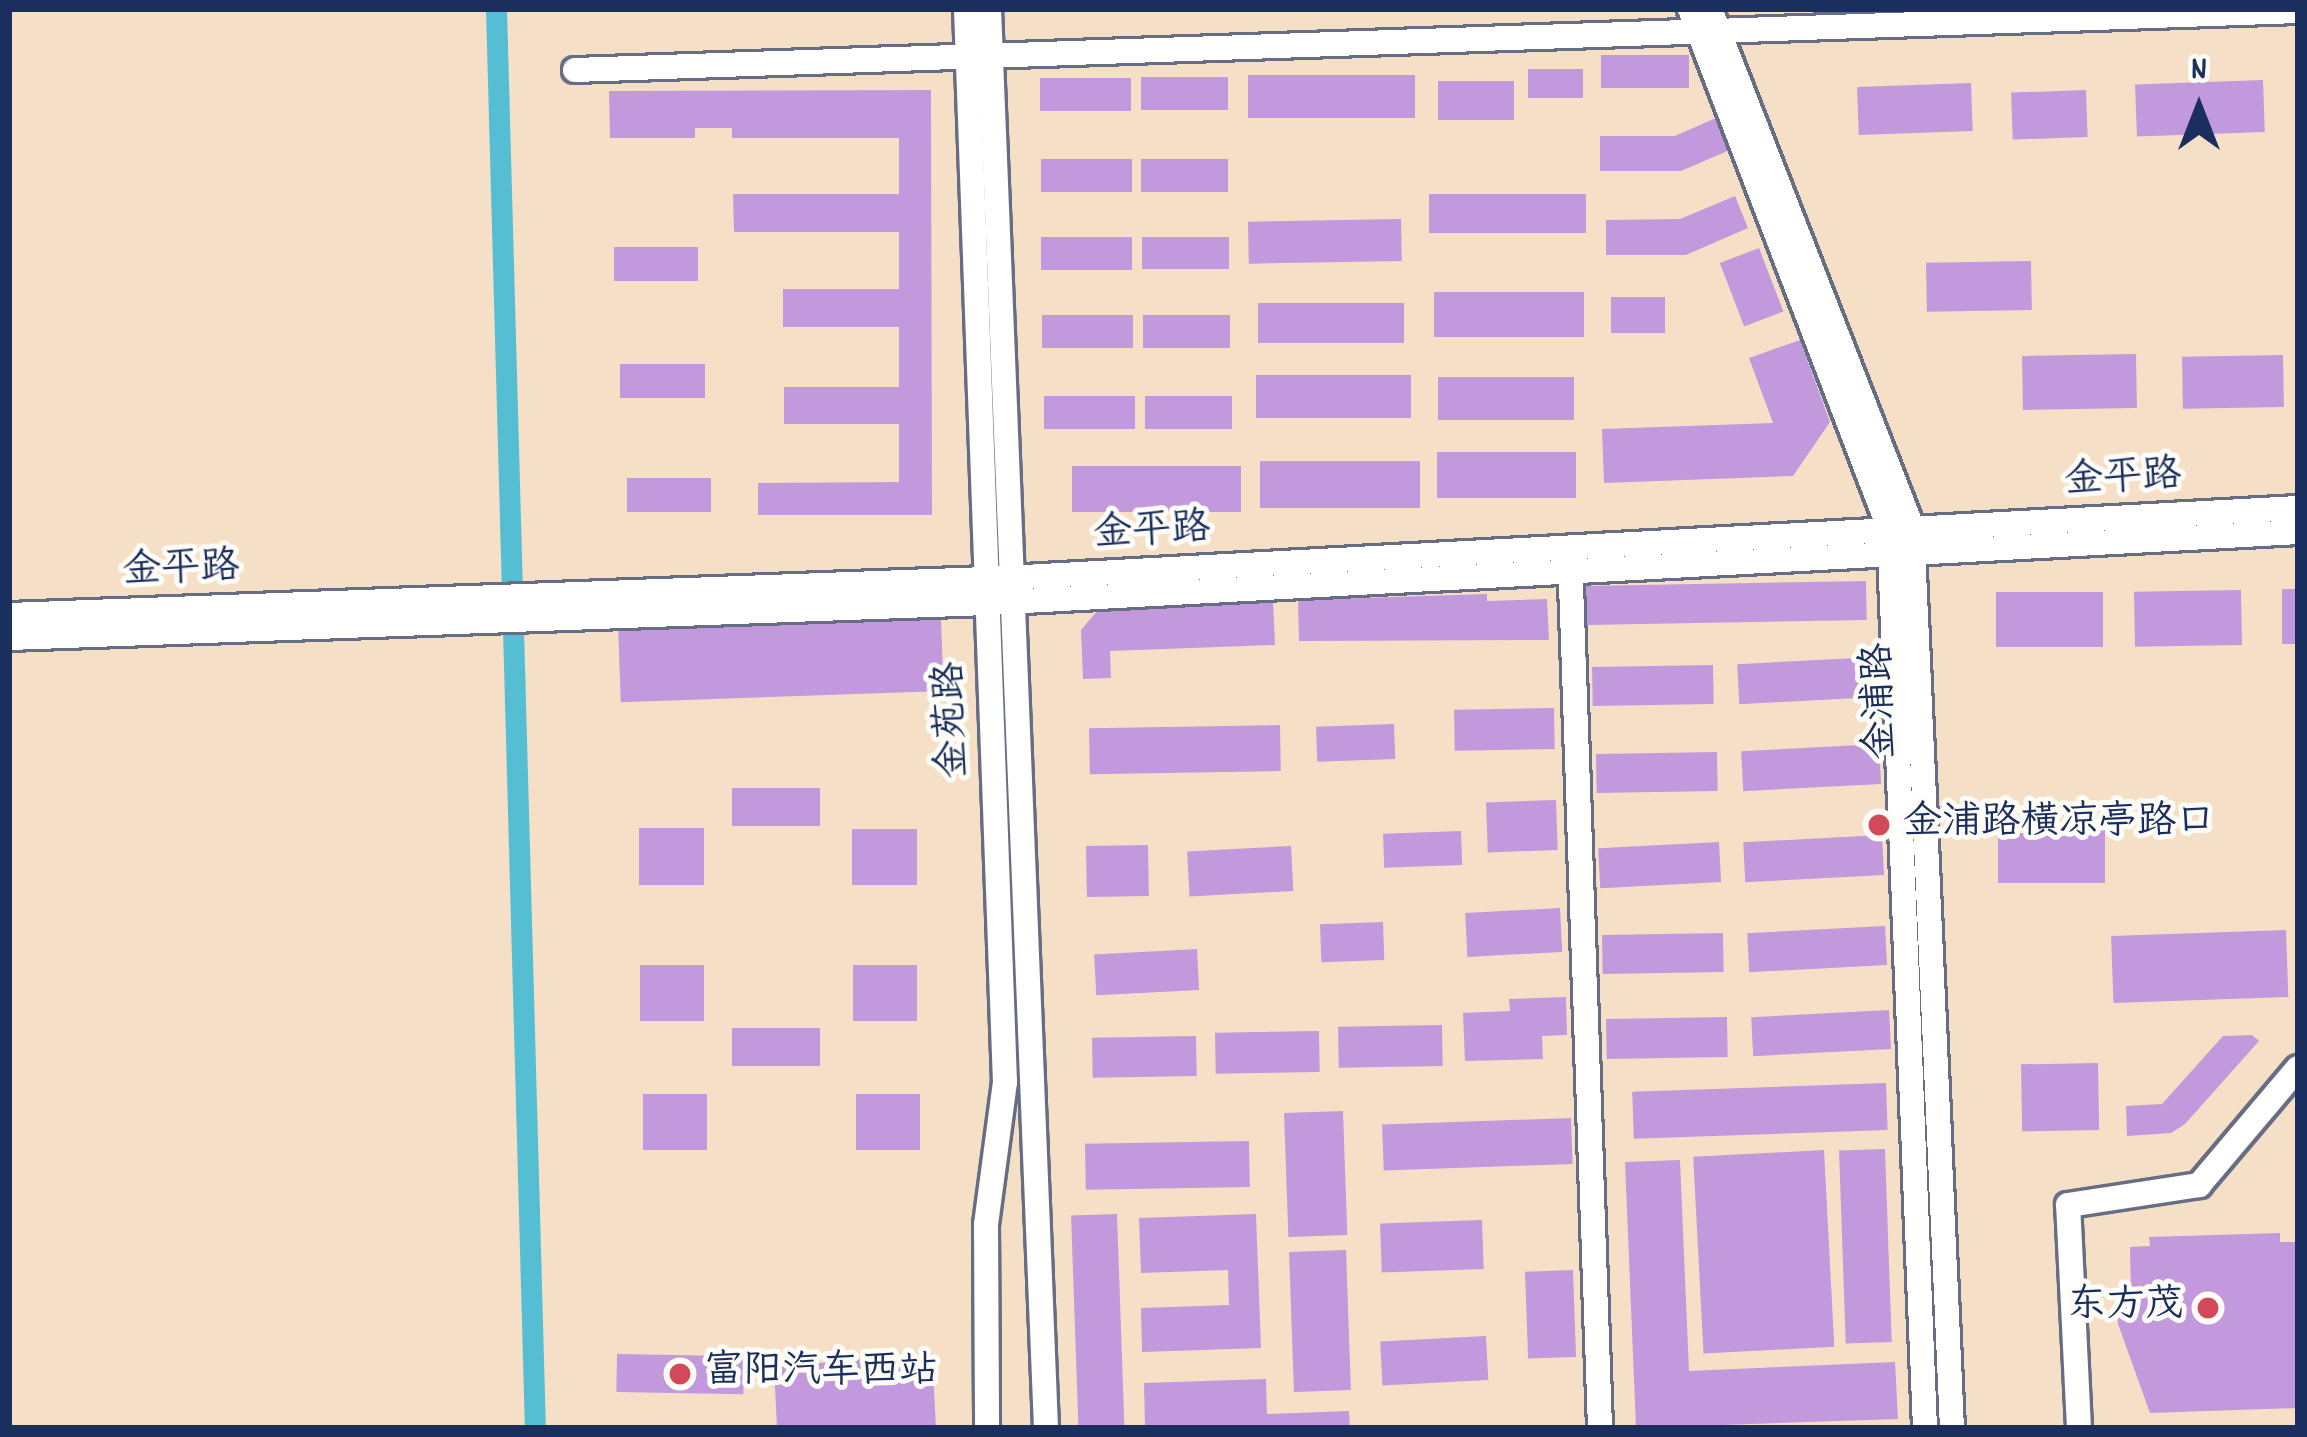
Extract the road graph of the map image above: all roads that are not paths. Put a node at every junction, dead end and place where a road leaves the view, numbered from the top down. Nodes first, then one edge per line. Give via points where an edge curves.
1 (1690, 9) edge
2 (1710, 9) edge
3 (2298, 11) edge
4 (978, 14) edge
5 (1710, 35) junction
6 (979, 56) junction
7 (575, 70) dead end
8 (2298, 508) edge
9 (2298, 532) edge
10 (1901, 539) junction
11 (1570, 557) junction
12 (999, 590) junction
13 (555, 606) junction
14 (469, 609) junction
15 (9, 615) edge
16 (9, 638) edge
17 (2298, 1068) edge
18 (987, 1428) edge
19 (1046, 1428) edge
20 (1600, 1428) edge
21 (1925, 1428) edge
22 (1952, 1428) edge
23 (2079, 1428) edge

1 - 5 street, 金浦路
2 - 5 street, 金浦路
3 - 5 street
4 - 6 street
5 - 6 street
5 - 10 street, 金浦路
6 - 7 street
6 - 12 street
8 - 10 street, 金平路
9 - 10 street
10 - 11 street, 金平路
10 - 21 street, 金浦路
10 - 22 street, 金浦路
11 - 12 street, 金平路
11 - 20 street
12 - 13 street, 金平路
12 - 13 street, 金平路 via 614,617
12 - 18 street, 金苑路 via 1006,1082 986,1225
12 - 19 street
13 - 14 street, 金平路
14 - 15 street, 金平路
14 - 16 street
17 - 23 street via 2199,1185 2068,1204

